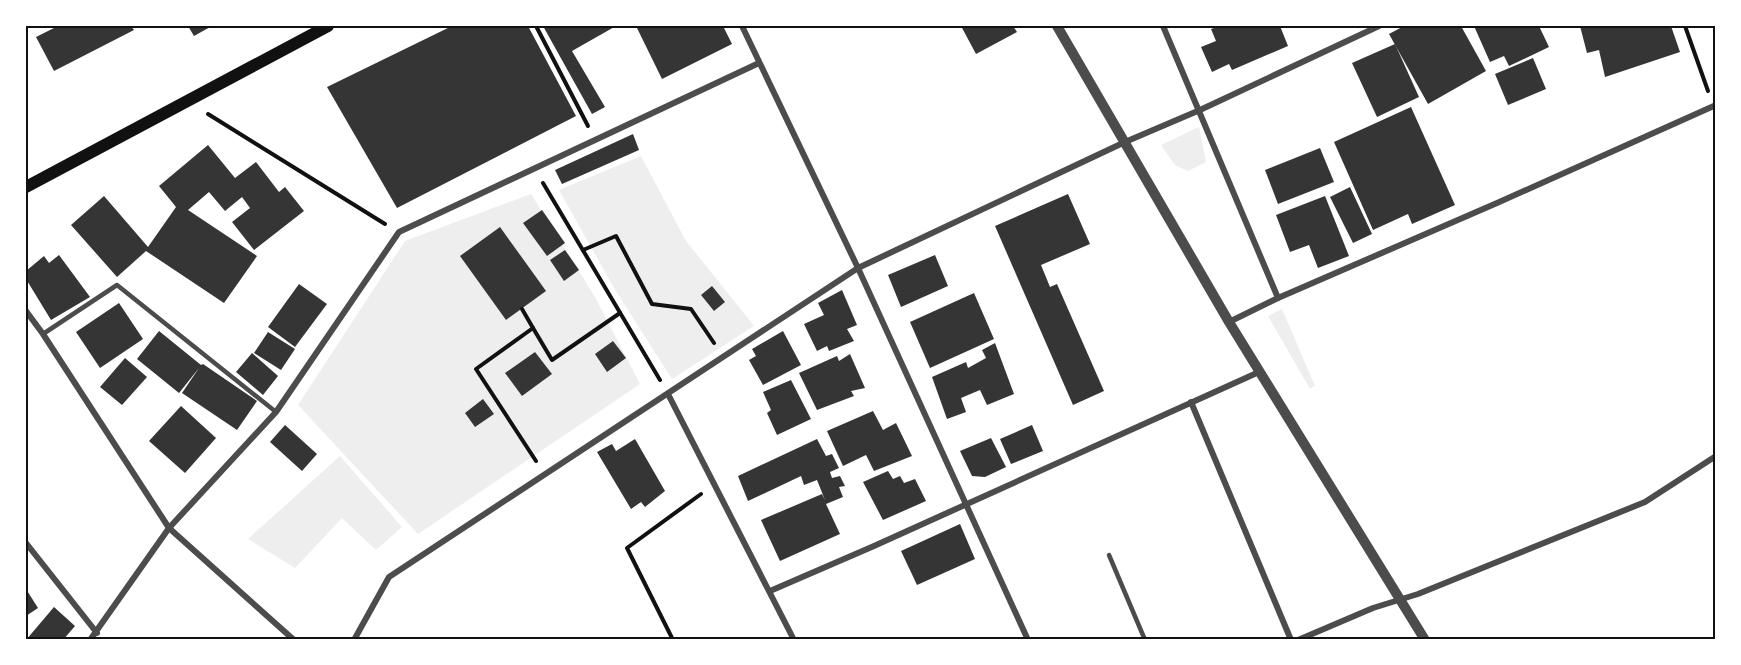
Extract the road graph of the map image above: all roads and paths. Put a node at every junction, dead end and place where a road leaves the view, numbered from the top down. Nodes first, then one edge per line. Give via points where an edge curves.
1 (325, 26) edge
2 (536, 26) edge
3 (742, 26) edge
4 (1057, 26) edge
5 (1163, 26) edge
6 (1379, 26) edge
7 (1685, 26) edge
8 (759, 63) junction
9 (187, 101) junction
10 (1714, 105) edge
11 (1200, 110) junction
12 (595, 140) junction
13 (1125, 142) junction
14 (535, 169) junction
15 (26, 187) edge
16 (399, 232) junction
17 (583, 250) junction
18 (858, 268) junction
19 (1278, 298) junction
20 (522, 309) dead end
21 (26, 311) edge
22 (620, 313) junction
23 (1229, 322) junction
24 (533, 328) junction
25 (43, 334) junction
26 (724, 357) junction
27 (654, 370) dead end
28 (1259, 372) junction
29 (668, 394) junction
30 (1191, 402) junction
31 (276, 412) junction
32 (1716, 456) edge
33 (545, 475) junction
34 (714, 485) junction
35 (965, 505) junction
36 (169, 528) junction
37 (26, 543) edge
38 (1109, 555) dead end
39 (770, 591) junction
40 (1401, 600) junction
41 (97, 633) junction
42 (90, 639) edge
43 (294, 639) edge
44 (354, 639) edge
45 (673, 639) edge
46 (794, 639) edge
47 (1028, 639) edge
48 (1145, 639) edge
49 (1291, 639) edge
50 (1298, 639) edge
51 (1425, 639) edge

1 - 9 main road
2 - 12 path
3 - 8 street
4 - 13 street
5 - 11 street
6 - 11 street
7 - 10 path
8 - 12 street
8 - 18 street
9 - 15 main road
9 - 16 path
10 - 19 street
11 - 13 street
11 - 19 street
12 - 14 street
13 - 18 street
13 - 23 street
14 - 16 street
14 - 17 path
16 - 31 street
17 - 22 path
17 - 26 path via 616,236 652,304 691,309
18 - 26 street
18 - 35 street
19 - 23 street
20 - 24 path
21 - 25 street
22 - 24 path via 552,360
22 - 27 path
23 - 28 street
24 - 33 path via 476,369
25 - 31 lane via 117,285
25 - 36 street
26 - 29 street
28 - 30 street
28 - 40 street
29 - 33 street
29 - 34 street
30 - 35 street
30 - 49 street
31 - 36 street
32 - 40 street via 1645,502
33 - 44 street via 388,578
34 - 39 street
34 - 45 path via 627,548
35 - 39 street
35 - 47 street
36 - 41 street
36 - 43 street
37 - 41 street
38 - 48 lane
39 - 46 street
40 - 50 street
40 - 51 street
41 - 42 street

